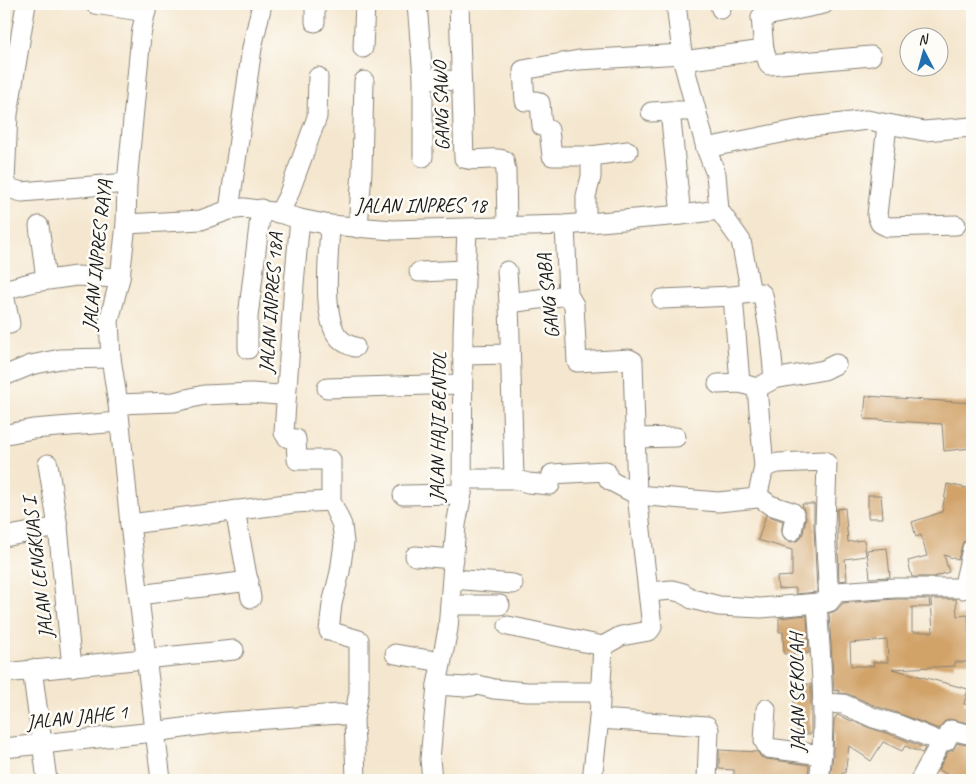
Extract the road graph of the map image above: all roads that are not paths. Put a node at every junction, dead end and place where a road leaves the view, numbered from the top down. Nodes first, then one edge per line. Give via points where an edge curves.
1 (26, 4) edge
2 (95, 4) edge
3 (262, 4) edge
4 (365, 4) edge
5 (417, 4) edge
6 (460, 4) edge
7 (676, 4) edge
8 (824, 4) edge
9 (146, 8) edge
10 (777, 9) edge
11 (363, 48) dead end
12 (764, 50) junction
13 (871, 56) dead end
14 (683, 57) junction
15 (318, 77) dead end
16 (423, 77) junction
17 (364, 80) dead end
18 (461, 82) junction
19 (696, 111) junction
20 (651, 112) dead end
21 (670, 112) junction
22 (886, 124) junction
23 (972, 127) edge
24 (706, 148) junction
25 (628, 151) dead end
26 (5, 154) edge
27 (591, 156) junction
28 (423, 157) dead end
29 (127, 183) junction
30 (261, 209) junction
31 (229, 210) junction
32 (719, 210) junction
33 (279, 213) junction
34 (681, 215) junction
35 (300, 219) junction
36 (586, 223) junction
37 (126, 224) junction
38 (565, 225) junction
39 (956, 225) dead end
40 (39, 226) dead end
41 (507, 227) junction
42 (358, 228) junction
43 (467, 229) junction
44 (329, 231) junction
45 (466, 270) junction
46 (507, 271) dead end
47 (419, 272) dead end
48 (120, 278) junction
49 (46, 279) junction
50 (4, 290) edge
51 (4, 294) edge
52 (742, 294) junction
53 (568, 296) junction
54 (662, 299) dead end
55 (509, 302) junction
56 (10, 324) dead end
57 (355, 347) dead end
58 (248, 349) dead end
59 (510, 354) junction
60 (462, 355) junction
61 (111, 358) junction
62 (836, 364) dead end
63 (4, 376) edge
64 (757, 383) junction
65 (462, 384) junction
66 (718, 384) dead end
67 (327, 388) dead end
68 (285, 390) junction
69 (119, 413) junction
70 (7, 434) dead end
71 (676, 437) dead end
72 (636, 438) junction
73 (48, 464) dead end
74 (764, 467) junction
75 (514, 479) junction
76 (462, 487) junction
77 (637, 495) junction
78 (403, 496) dead end
79 (758, 496) junction
80 (331, 501) junction
81 (235, 510) junction
82 (130, 524) junction
83 (58, 527) junction
84 (792, 531) dead end
85 (4, 537) edge
86 (972, 549) edge
87 (415, 556) dead end
88 (454, 559) junction
89 (453, 579) junction
90 (513, 584) dead end
91 (968, 588) edge
92 (649, 592) junction
93 (139, 595) junction
94 (823, 603) junction
95 (450, 605) junction
96 (500, 605) dead end
97 (508, 626) dead end
98 (603, 646) junction
99 (234, 650) dead end
100 (395, 654) dead end
101 (145, 660) junction
102 (441, 662) junction
103 (72, 667) junction
104 (32, 670) junction
105 (4, 673) edge
106 (437, 685) junction
107 (600, 692) junction
108 (822, 703) junction
109 (766, 708) dead end
110 (354, 718) junction
111 (599, 719) junction
112 (154, 732) junction
113 (972, 735) edge
114 (941, 742) junction
115 (42, 743) junction
116 (4, 748) edge
117 (822, 755) junction
118 (47, 780) edge
119 (161, 780) edge
120 (356, 780) edge
121 (432, 780) edge
122 (592, 780) edge
123 (707, 780) edge
124 (819, 780) edge
125 (920, 780) edge

1 - 26 street via 8,114
2 - 9 street
3 - 31 street via 252,48
4 - 11 street
5 - 16 street
6 - 18 street, GANG SAWO
7 - 14 street
8 - 10 street
9 - 29 street, JALAN INPRES RAYA
10 - 12 street via 761,16
12 - 13 street via 770,65
12 - 14 street
14 - 19 street
14 - 27 street via 580,60 524,70 525,101 540,103 542,126 548,130 552,156
15 - 33 street via 317,117
16 - 18 street
16 - 28 street
17 - 42 street
18 - 41 street, GANG SAWO via 464,158 504,160
19 - 21 street
19 - 24 street
20 - 21 street
21 - 34 street
22 - 23 street via 924,131
22 - 24 street via 867,120 821,126
22 - 39 street via 877,215 880,223 888,227
24 - 32 street via 716,174
25 - 27 street
26 - 29 street via 4,182 8,188 22,192
27 - 36 street
29 - 37 street, JALAN INPRES RAYA
30 - 31 street, JALAN INPRES 18
30 - 33 street, JALAN INPRES 18
30 - 58 street via 248,317
31 - 37 street, JALAN INPRES 18 via 201,220
32 - 34 street, JALAN INPRES 18
32 - 52 street via 741,240
33 - 35 street, JALAN INPRES 18
34 - 36 street, JALAN INPRES 18
35 - 44 street, JALAN INPRES 18
35 - 68 street, JALAN INPRES 18A
36 - 38 street, JALAN INPRES 18
37 - 48 street, JALAN INPRES RAYA
38 - 41 street, JALAN INPRES 18
38 - 53 street, GANG SABA
40 - 49 street
41 - 43 street, JALAN INPRES 18
42 - 43 street, JALAN INPRES 18
42 - 44 street, JALAN INPRES 18
43 - 45 street, JALAN HAJI BENTOL
44 - 57 street via 328,305 331,323 341,340
45 - 47 street
45 - 60 street, JALAN HAJI BENTOL
46 - 55 street
48 - 49 street via 76,276
48 - 61 street, JALAN INPRES RAYA via 109,321
49 - 50 street
51 - 56 street
52 - 54 street
52 - 64 street
52 - 64 street via 763,295 770,336
53 - 55 street
53 - 72 street, GANG SABA via 574,305 577,363 632,360
55 - 59 street
59 - 60 street
59 - 75 street
60 - 65 street, JALAN HAJI BENTOL
61 - 63 street via 60,359 31,364
61 - 69 street, JALAN INPRES RAYA
62 - 64 street via 824,370
64 - 66 street
64 - 74 street
65 - 67 street
65 - 76 street, JALAN HAJI BENTOL
68 - 69 street via 279,395 204,395
68 - 80 street, JALAN INPRES 18A via 284,433 288,438 296,439 297,460 332,460
69 - 70 street
69 - 82 street, JALAN INPRES RAYA
71 - 72 street
72 - 77 street
73 - 83 street, JALAN LENGKUAS I
74 - 79 street
74 - 94 street, JALAN SEKOLAH via 798,462 824,461 827,464
75 - 76 street
75 - 77 street via 550,485 552,474 606,471 609,480
76 - 78 street
76 - 88 street, JALAN HAJI BENTOL
77 - 79 street via 718,502 753,500
77 - 92 street
79 - 84 street via 770,505 792,512 795,516
80 - 81 street
80 - 110 street via 342,526 344,543 329,631 359,640 359,692
81 - 82 street
81 - 93 street via 250,589
82 - 93 street, JALAN INPRES RAYA
83 - 85 street
83 - 103 street, JALAN LENGKUAS I
86 - 91 street
87 - 88 street
88 - 89 street, JALAN HAJI BENTOL
89 - 90 street
89 - 95 street, JALAN HAJI BENTOL
91 - 94 street via 837,592
92 - 94 street via 672,590 719,606 761,608
92 - 98 street via 650,631 621,636
93 - 101 street, JALAN INPRES RAYA
94 - 108 street, JALAN SEKOLAH
95 - 96 street
95 - 102 street, JALAN HAJI BENTOL
97 - 98 street
98 - 107 street
99 - 101 street
100 - 102 street
101 - 103 street
101 - 112 street, JALAN INPRES RAYA
102 - 106 street, JALAN HAJI BENTOL
103 - 104 street
104 - 105 street
104 - 115 street
106 - 107 street via 478,685 527,692
106 - 121 street, JALAN HAJI BENTOL via 430,759
107 - 111 street
108 - 114 street via 843,704
108 - 117 street, JALAN SEKOLAH
109 - 117 street via 764,741 768,748
110 - 112 street, JALAN JAHE 1 via 339,714 226,722
110 - 120 street
111 - 122 street
111 - 123 street via 707,726
112 - 115 street, JALAN JAHE 1
112 - 119 street, JALAN INPRES RAYA
113 - 114 street via 951,730 946,741
114 - 125 street
115 - 116 street, JALAN JAHE 1
115 - 118 street
117 - 124 street, JALAN SEKOLAH

